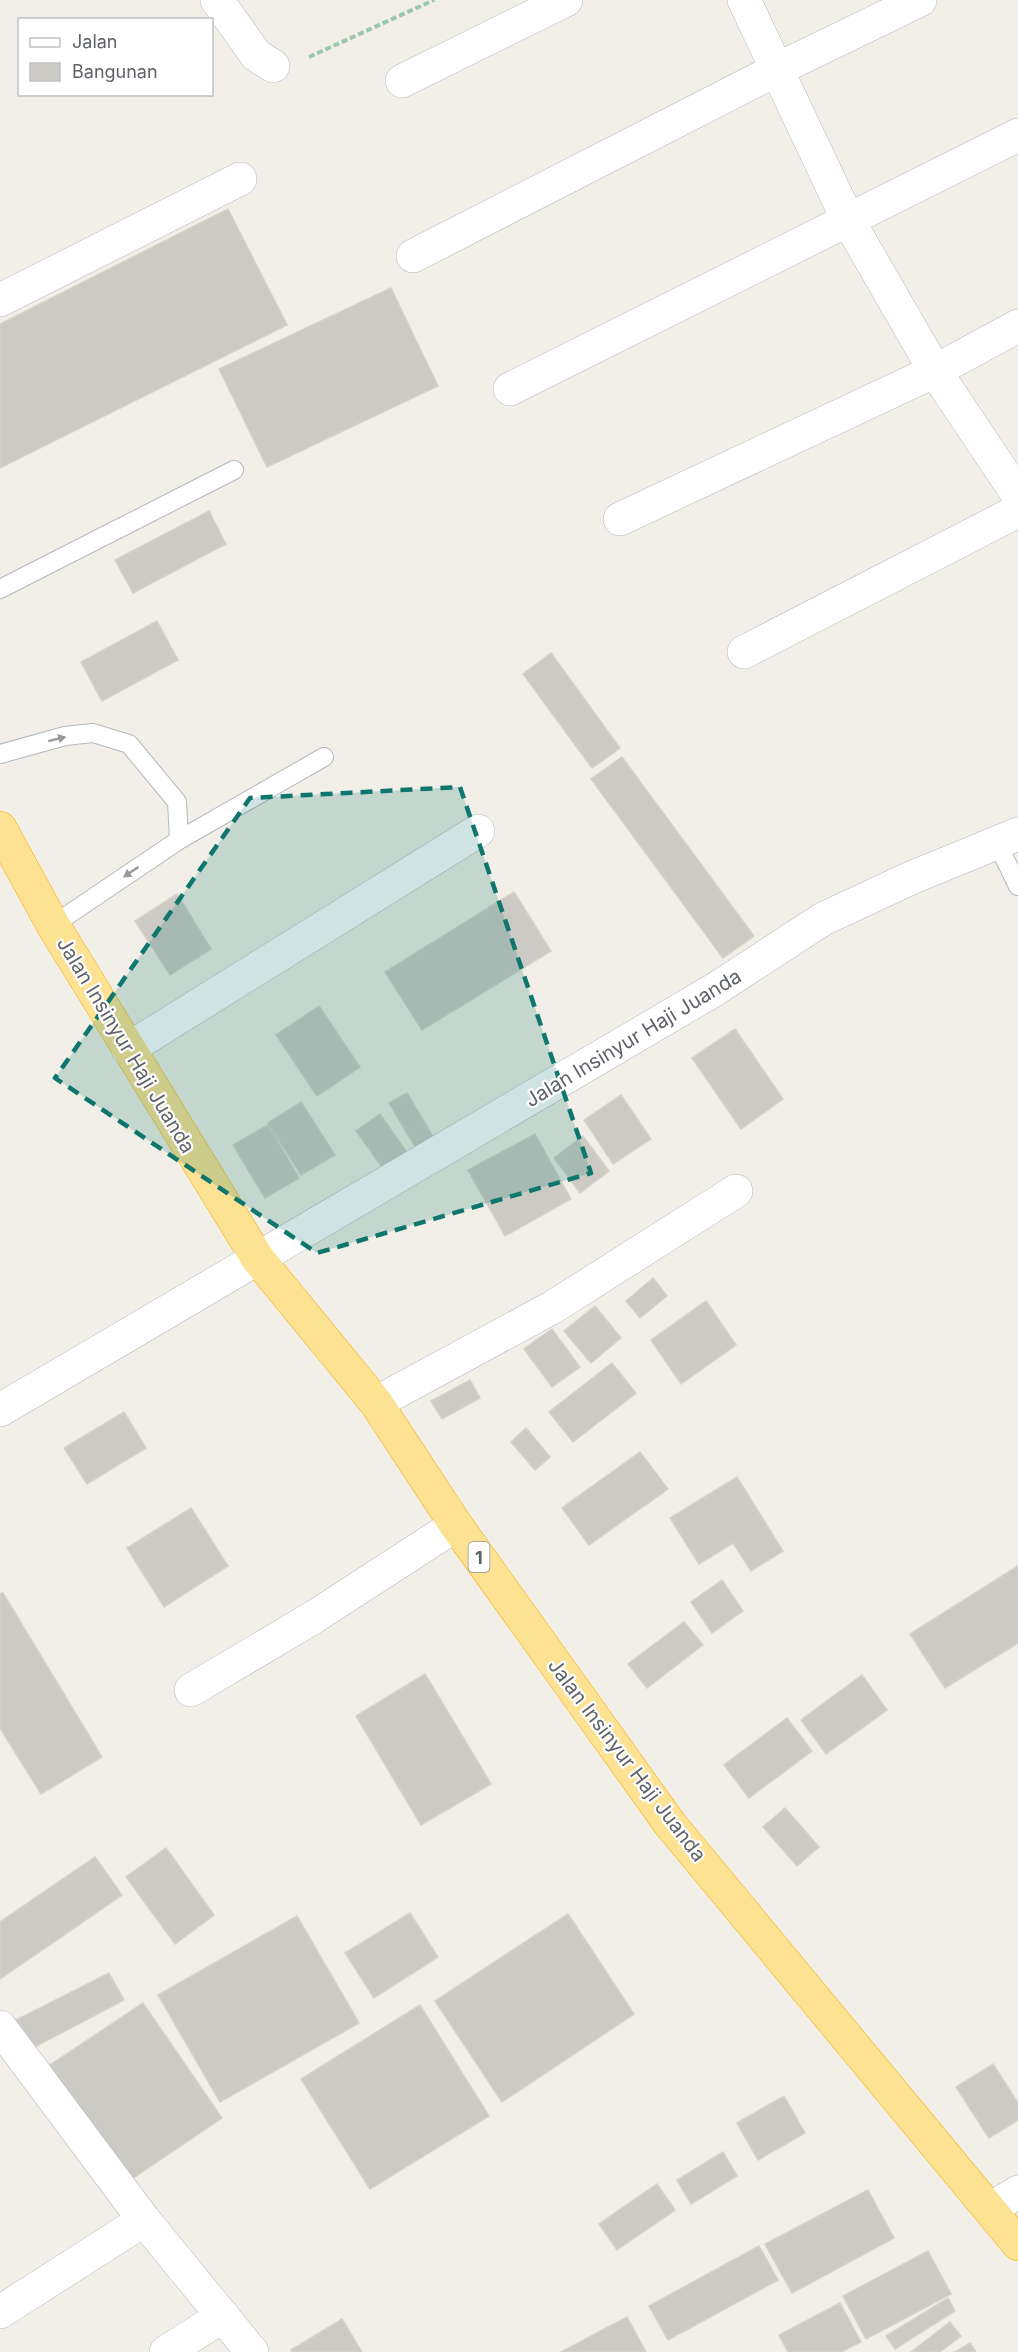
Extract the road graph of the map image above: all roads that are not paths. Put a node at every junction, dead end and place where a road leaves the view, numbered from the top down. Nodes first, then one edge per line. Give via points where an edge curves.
1 (217, 0) edge
2 (566, 0) edge
3 (744, 0) edge
4 (920, 0) edge
5 (273, 66) road end
6 (778, 69) junction
7 (402, 81) dead end
8 (1018, 135) edge
9 (240, 179) dead end
10 (848, 220) junction
11 (413, 256) dead end
12 (0, 300) edge
13 (1018, 327) edge
14 (935, 371) junction
15 (510, 388) dead end
16 (234, 470) dead end
17 (1018, 495) edge
18 (1018, 511) edge
19 (620, 519) dead end
20 (0, 589) edge
21 (744, 652) dead end
22 (0, 754) edge
23 (324, 757) dead end
24 (0, 828) edge
25 (478, 831) dead end
26 (1008, 839) edge
27 (179, 840) junction
28 (1018, 886) edge
29 (53, 925) junction
30 (128, 1050) junction
31 (736, 1191) dead end
32 (258, 1259) junction
33 (376, 1403) junction
34 (0, 1410) edge
35 (456, 1525) junction
36 (191, 1690) dead end
37 (0, 2026) edge
38 (1018, 2192) edge
39 (990, 2209) junction
40 (144, 2220) junction
41 (1018, 2244) edge
42 (0, 2312) edge
43 (223, 2316) junction
44 (166, 2352) edge
45 (252, 2352) edge

1 - 5 street via 256,55
2 - 7 street
3 - 6 street
4 - 6 street
6 - 10 street
6 - 11 street
8 - 10 street
9 - 12 street
10 - 14 street
10 - 15 street
13 - 14 street
14 - 17 street
14 - 19 street
16 - 20 lane
18 - 21 street
22 -> 27 lane via 93,732 129,744 177,802
23 - 27 lane
24 - 29 highway, Jalan Insinyur Haji Juanda / 1
25 - 30 street
26 - 28 lane
26 - 32 street, Jalan Insinyur Haji Juanda via 823,919 714,990
27 -> 29 lane
29 - 30 highway, Jalan Insinyur Haji Juanda / 1
30 - 32 highway, Jalan Insinyur Haji Juanda / 1
31 - 33 street via 554,1307
32 - 33 highway, Jalan Insinyur Haji Juanda / 1
32 - 34 street
33 - 35 highway, Jalan Insinyur Haji Juanda / 1
35 - 36 street via 314,1617
35 - 39 highway, Jalan Insinyur Haji Juanda / 1 via 670,1824
37 - 40 street
38 - 39 street
39 - 41 highway, Jalan Insinyur Haji Juanda / 1
40 - 42 street
40 - 43 street
43 - 44 street
43 - 45 street

